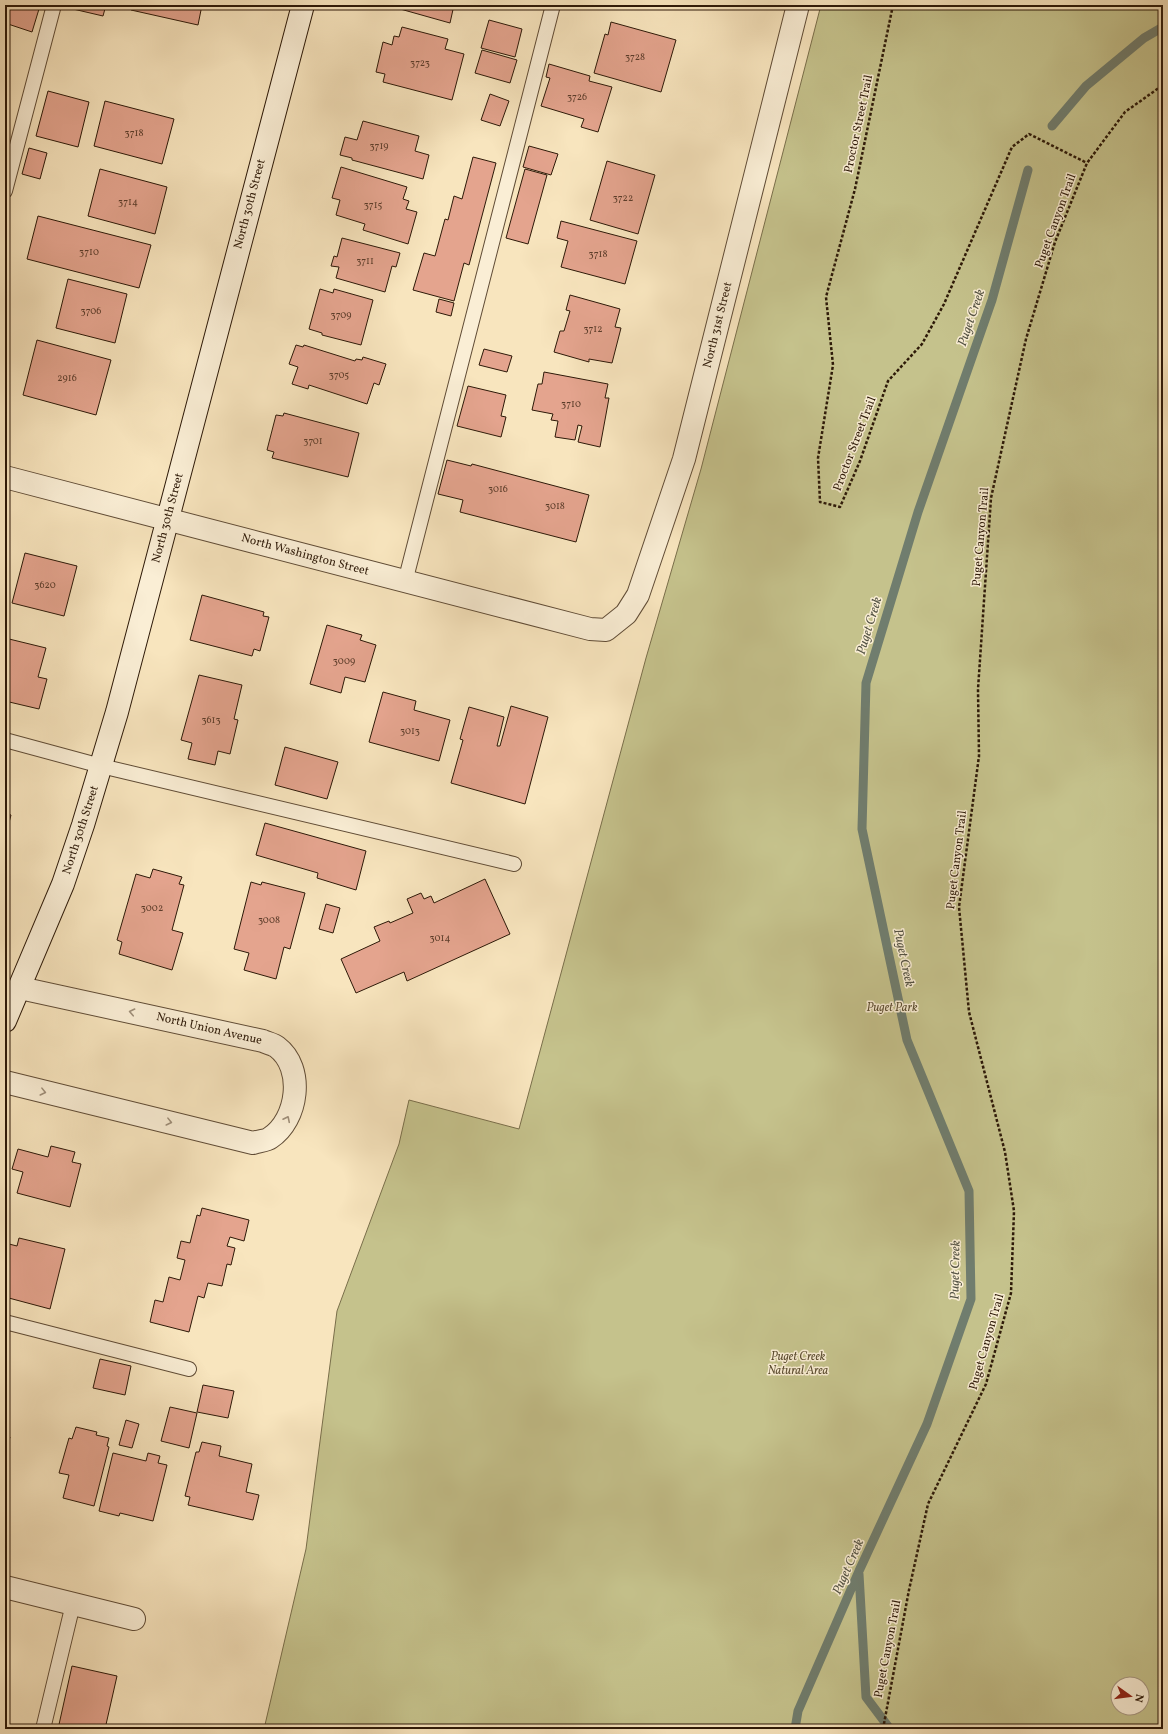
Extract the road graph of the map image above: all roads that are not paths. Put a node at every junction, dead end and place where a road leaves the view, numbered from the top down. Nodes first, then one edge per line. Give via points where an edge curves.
1 (54, 5) edge
2 (302, 5) edge
3 (553, 5) edge
4 (798, 5) edge
5 (5, 191) edge
6 (5, 477) edge
7 (168, 518) junction
8 (405, 582) junction
9 (606, 630) joint
10 (5, 740) edge
11 (101, 766) junction
12 (514, 864) dead end
13 (13, 986) edge
14 (5, 1021) edge
15 (5, 1082) edge
16 (5, 1322) edge
17 (189, 1369) dead end
18 (5, 1586) edge
19 (73, 1604) junction
20 (134, 1619) dead end
21 (43, 1729) edge

1 - 5 lane
2 - 7 street, North 30th Street
3 - 8 lane
4 - 9 street, North 31st Street via 684,459 638,595 626,614
6 - 7 street, North Washington Street
7 - 8 street, North Washington Street
7 - 11 street, North 30th Street
8 - 9 street, North Washington Street via 590,629
10 - 11 lane
11 - 12 lane
11 - 13 street, North 30th Street via 63,884
13 - 14 street, North 30th Street
15 -> 13 street, North Union Avenue via 253,1143 269,1139 282,1128 291,1110 295,1091 293,1073 277,1046
16 - 17 lane
18 - 19 street
19 - 20 street
19 - 21 lane

